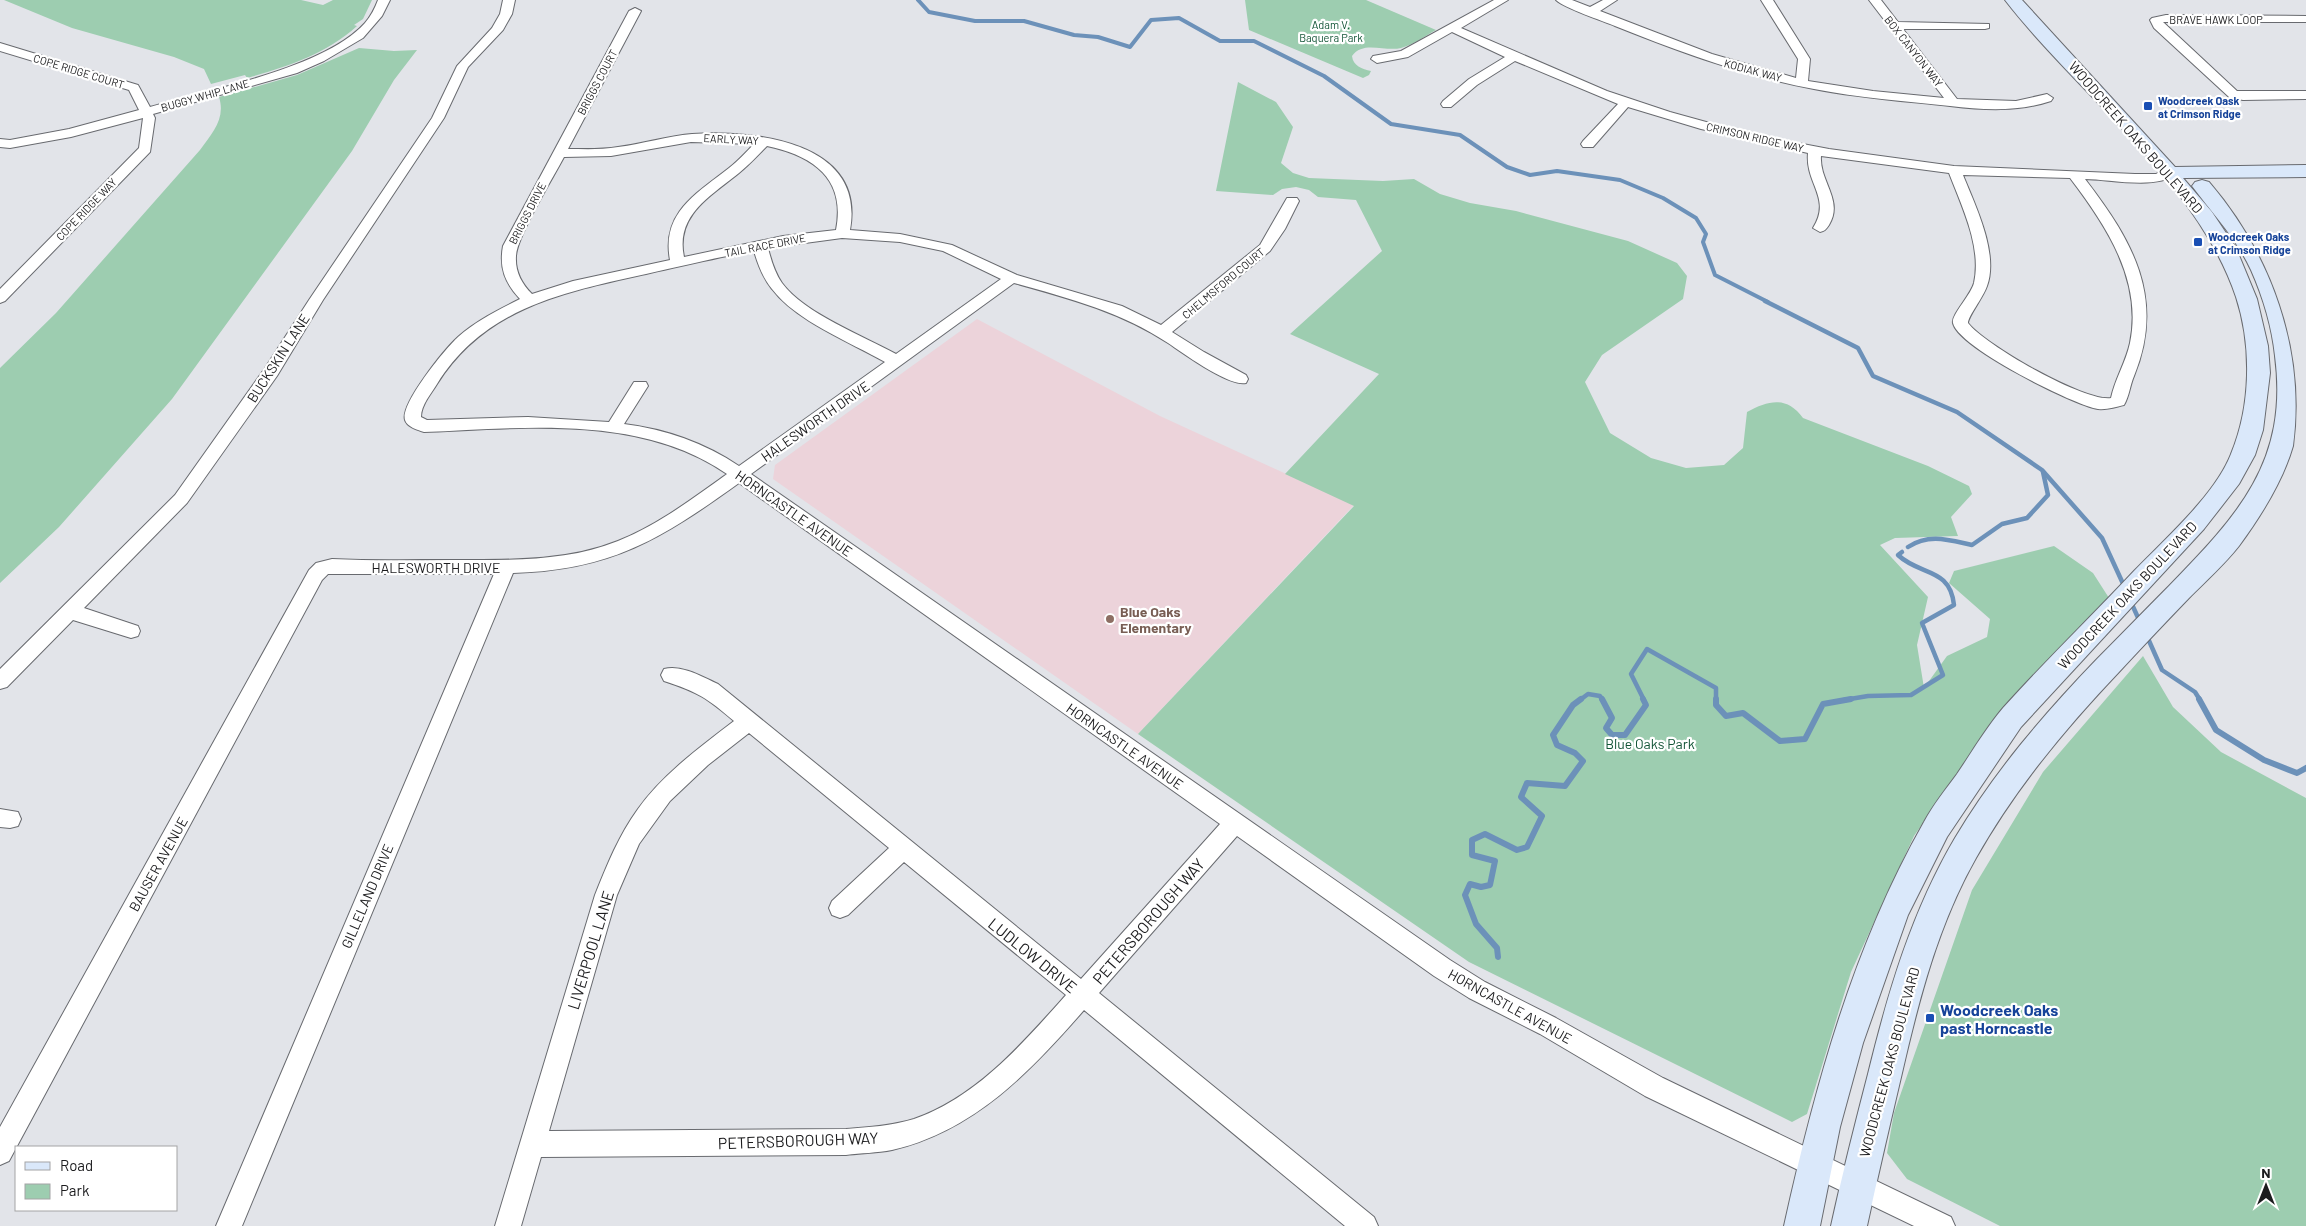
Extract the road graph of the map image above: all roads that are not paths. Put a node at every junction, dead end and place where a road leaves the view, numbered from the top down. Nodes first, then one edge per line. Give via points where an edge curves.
1 (384, 0) edge
2 (509, 0) edge
3 (1502, 0) edge
4 (1562, 0) edge
5 (1611, 0) edge
6 (1767, 0) edge
7 (1875, 0) edge
8 (2012, 0) edge
9 (2030, 0) edge
10 (635, 11) dead end
11 (1591, 12) junction
12 (2306, 19) edge
13 (1894, 25) junction
14 (1986, 26) dead end
15 (1452, 28) junction
16 (0, 47) edge
17 (1515, 56) junction
18 (1377, 59) dead end
19 (1802, 83) junction
20 (2292, 95) junction
21 (2306, 95) edge
22 (2048, 98) dead end
23 (1626, 102) junction
24 (1954, 103) junction
25 (1447, 104) dead end
26 (2306, 108) edge
27 (146, 111) junction
28 (764, 142) junction
29 (5, 144) edge
30 (1588, 144) dead end
31 (1815, 151) junction
32 (558, 153) junction
33 (0, 156) edge
34 (1956, 170) junction
35 (2306, 171) edge
36 (2180, 172) junction
37 (2124, 173) joint
38 (2075, 175) junction
39 (1292, 201) dead end
40 (1820, 228) dead end
41 (842, 234) junction
42 (760, 245) junction
43 (678, 263) junction
44 (1012, 278) junction
45 (0, 298) edge
46 (528, 300) junction
47 (1162, 332) junction
48 (898, 362) junction
49 (1240, 378) dead end
50 (640, 386) dead end
51 (413, 420) joint
52 (613, 428) junction
53 (739, 474) junction
54 (506, 567) junction
55 (315, 575) joint
56 (68, 612) junction
57 (131, 631) dead end
58 (671, 675) dead end
59 (0, 680) edge
60 (749, 720) junction
61 (1234, 823) junction
62 (904, 848) junction
63 (840, 908) dead end
64 (1083, 995) junction
65 (532, 1144) junction
66 (0, 1152) edge
67 (1814, 1164) junction
68 (1858, 1185) junction
69 (229, 1226) edge
70 (508, 1226) edge
71 (1365, 1226) edge
72 (1802, 1226) edge
73 (1849, 1226) edge
74 (1942, 1226) edge

1 - 27 street, BUGGY WHIP LANE via 378,15 361,34 321,58 286,72
2 - 56 street, BUCKSKIN LANE via 497,30 470,56 438,118 271,372 192,483
3 - 15 street
4 - 11 street, KODIAK WAY
5 - 11 street
6 - 19 street via 1804,59
7 - 13 street, BOX CANYON WAY
8 - 36 main road, WOODCREEK OAKS BOULEVARD
9 - 36 main road, WOODCREEK OAKS BOULEVARD
10 - 32 street, BRIGGS COURT
11 - 19 street, KODIAK WAY via 1693,52
12 - 20 street, BRAVE HAWK LOOP via 2156,20 2158,26 2233,94
13 - 14 street
13 - 24 street, BOX CANYON WAY
15 - 17 street, CRIMSON RIDGE WAY
15 - 18 street via 1404,54
16 - 27 street, COPE RIDGE COURT via 134,88
17 - 23 street, CRIMSON RIDGE WAY
17 - 25 street
19 - 24 street, KODIAK WAY via 1874,96
20 - 21 street, BRAVE HAWK LOOP
20 - 26 street
22 - 24 street via 2025,104
23 - 30 street
23 - 31 street, CRIMSON RIDGE WAY via 1721,130
27 - 29 street, BUGGY WHIP LANE via 71,133
27 - 45 street, COPE RIDGE WAY via 149,118 145,149
28 - 32 street, EARLY WAY via 706,137 670,140 618,151
28 - 41 street, EARLY WAY via 793,149 816,161 836,180 845,199
28 - 43 street via 731,174 704,192 685,213 674,244
29 - 33 street
31 - 34 street, CRIMSON RIDGE WAY
31 - 40 street via 1812,160 1830,211 1828,220
32 - 46 street, BRIGGS DRIVE via 510,246 507,258 510,278
34 - 38 street, CRIMSON RIDGE WAY
34 - 38 street via 1976,227 1983,267 1979,290 1971,307 1961,316 1961,324 2006,360 2031,374 2092,402 2108,404 2118,401 2131,367 2139,336 2140,304 2118,234
35 - 36 main road, CRIMSON RIDGE WAY
36 - 37 street, CRIMSON RIDGE WAY via 2159,178
36 - 67 main road, WOODCREEK OAKS BOULEVARD via 2226,248 2238,274 2253,324 2259,373 2251,430 2243,454 2232,478 2195,523 2011,719 1936,828 1894,911 1846,1043
36 - 68 main road, WOODCREEK OAKS BOULEVARD via 2231,220 2262,272 2275,305 2286,362 2288,409 2283,443 2261,492 2229,540 2040,740 1983,820 1948,880 1904,994
37 - 38 street, CRIMSON RIDGE WAY
39 - 47 street, CHELMSFORD COURT via 1265,248
41 - 42 street, TAIL RACE DRIVE
41 - 44 street, TAIL RACE DRIVE via 923,242 971,257
42 - 43 street, TAIL RACE DRIVE
42 - 48 street via 773,279 789,298
43 - 46 street, TAIL RACE DRIVE via 573,286
44 - 47 street, TAIL RACE DRIVE via 1117,309
44 - 48 street, HALESWORTH DRIVE
46 - 51 street, TAIL RACE DRIVE via 479,327 450,355 414,410
47 - 49 street, TAIL RACE DRIVE
48 - 53 street, HALESWORTH DRIVE
50 - 52 street
51 - 52 street, HORNCASTLE AVENUE via 424,426 557,424
52 - 53 street, HORNCASTLE AVENUE via 690,447
53 - 54 street, HALESWORTH DRIVE via 661,529 625,546 581,560
53 - 61 street, HORNCASTLE AVENUE
54 - 55 street, HALESWORTH DRIVE via 332,566 322,568
54 - 69 street, GILLELAND DRIVE
55 - 66 street, BAUSER AVENUE
56 - 57 street
56 - 59 street, BUCKSKIN LANE
58 - 60 street, LUDLOW DRIVE via 710,690
60 - 62 street, LUDLOW DRIVE
60 - 65 street, LIVERPOOL LANE via 663,792 628,838 606,894
61 - 64 street, PETERSBOROUGH WAY
61 - 67 street, HORNCASTLE AVENUE via 1477,990 1548,1026 1654,1087
62 - 63 street
62 - 64 street, LUDLOW DRIVE
64 - 65 street, PETERSBOROUGH WAY via 1008,1075 974,1101 935,1123 892,1136 846,1142
64 - 71 street, LUDLOW DRIVE
65 - 70 street, LIVERPOOL LANE
67 - 68 street
67 - 72 main road, WOODCREEK OAKS BOULEVARD
68 - 73 main road, WOODCREEK OAKS BOULEVARD
68 - 74 street

